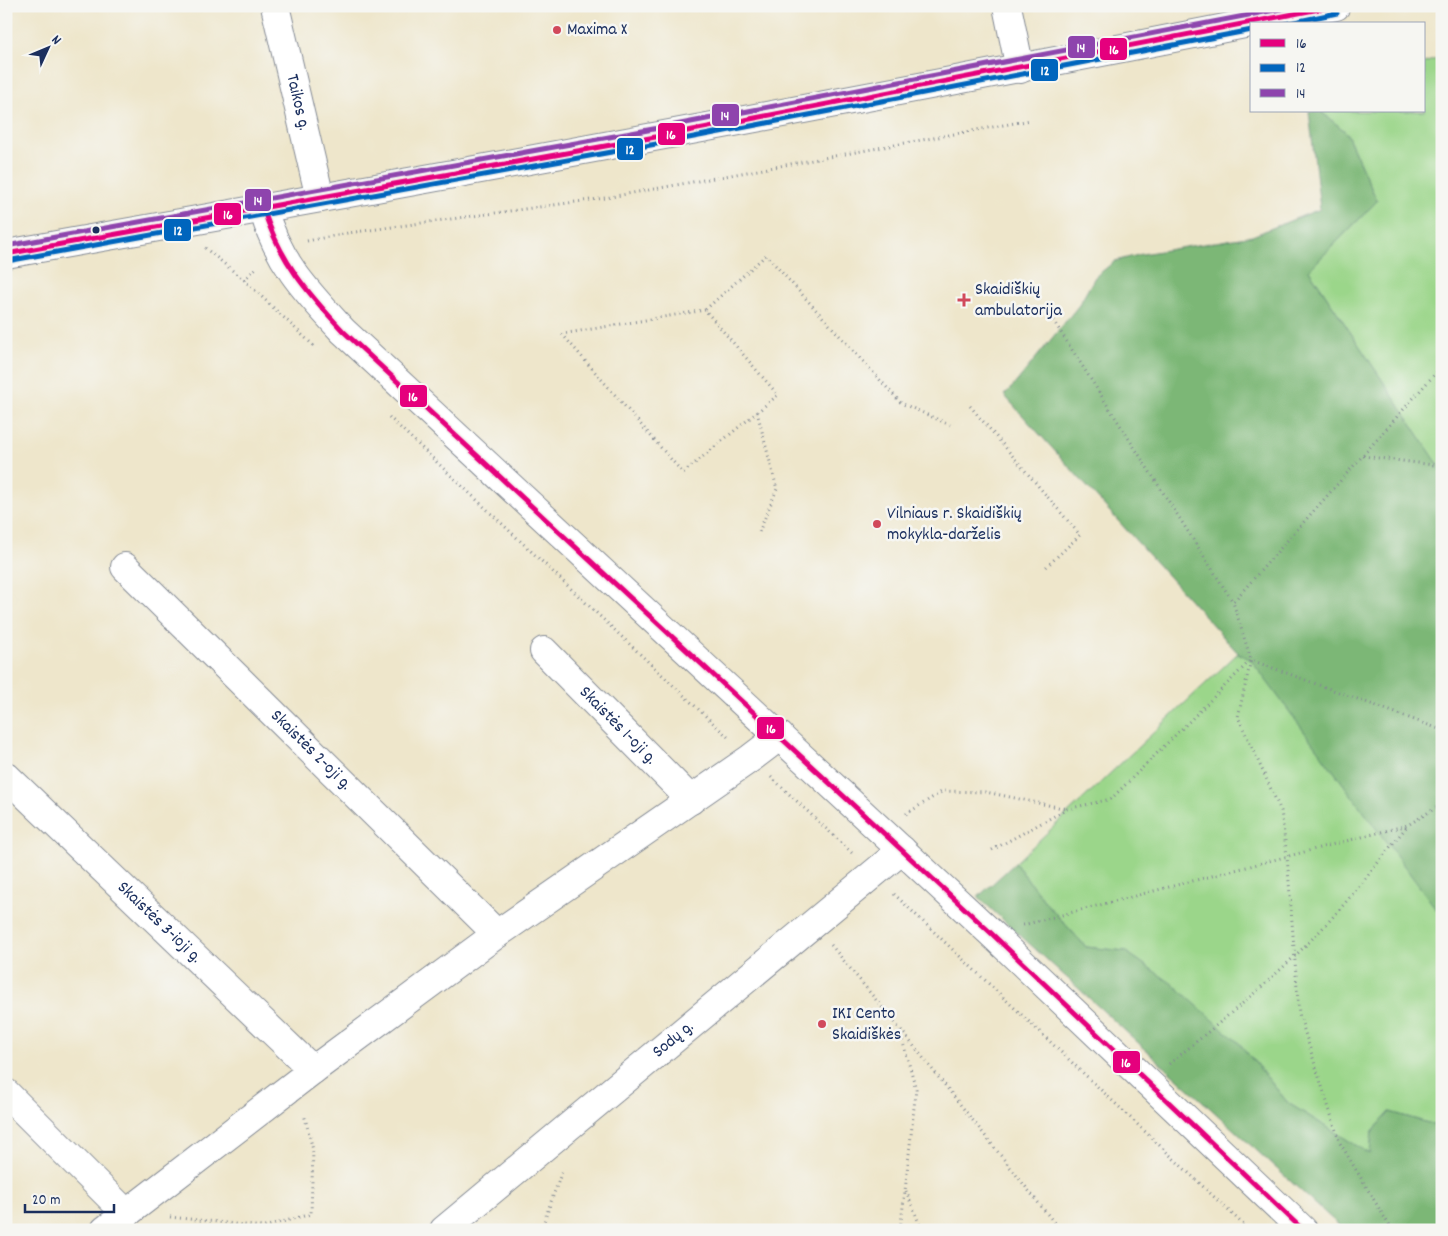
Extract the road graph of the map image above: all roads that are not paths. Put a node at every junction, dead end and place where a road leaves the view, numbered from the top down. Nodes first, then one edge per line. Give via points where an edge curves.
1 (275, 6) edge
2 (1007, 6) edge
3 (1336, 6) edge
4 (1256, 22) edge
5 (1250, 23) edge
6 (1020, 69) junction
7 (320, 198) junction
8 (263, 208) junction
9 (6, 254) edge
10 (125, 567) dead end
11 (544, 651) dead end
12 (780, 736) junction
13 (6, 776) edge
14 (691, 800) junction
15 (902, 850) junction
16 (497, 934) junction
17 (304, 1076) junction
18 (6, 1094) edge
19 (127, 1214) junction
20 (105, 1230) edge
21 (444, 1230) edge
22 (1302, 1230) edge

1 - 7 street, Taikos g.
2 - 6 street
3 - 4 street
5 - 6 street
6 - 7 street
7 - 8 street
8 - 9 street
8 - 12 street via 277,246 302,287 343,331
10 - 16 street, Skaistės 2-oji g.
11 - 14 street, Skaistės 1-oji g.
12 - 14 street
12 - 15 street
13 - 17 street, Skaistės 3-ioji g.
14 - 16 street
15 - 21 street, Sodų g.
15 - 22 street
16 - 17 street
17 - 19 street
18 - 19 street
19 - 20 street

